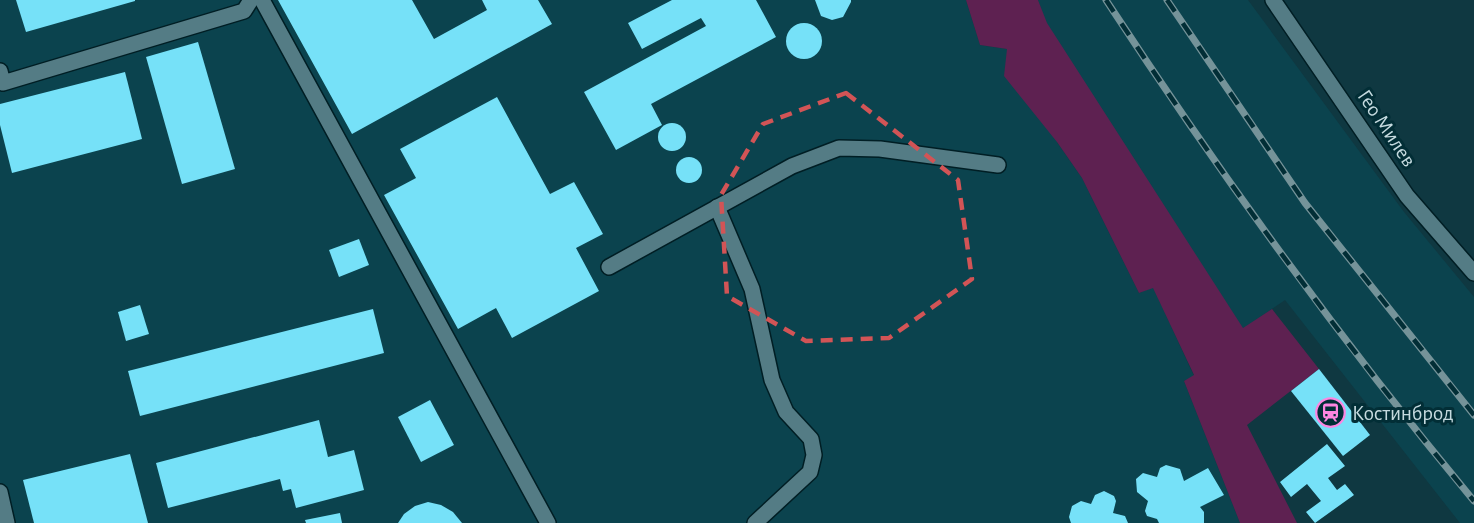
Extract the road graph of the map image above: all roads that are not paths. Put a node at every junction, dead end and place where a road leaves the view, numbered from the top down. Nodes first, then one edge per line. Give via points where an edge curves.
1 (251, 0) edge
2 (262, 0) edge
3 (1274, 0) edge
4 (1, 79) edge
5 (998, 165) dead end
6 (717, 207) junction
7 (609, 267) dead end
8 (1474, 273) edge
9 (0, 492) edge
10 (8, 523) edge
11 (548, 523) edge
12 (755, 523) edge

1 - 4 street via 244,11
2 - 11 street
3 - 8 street, Гео Милев via 1407,196
5 - 6 street via 880,149 839,148 792,166
6 - 7 street
6 - 12 street via 752,289 772,380 786,412 811,439 814,455 810,472
9 - 10 street

